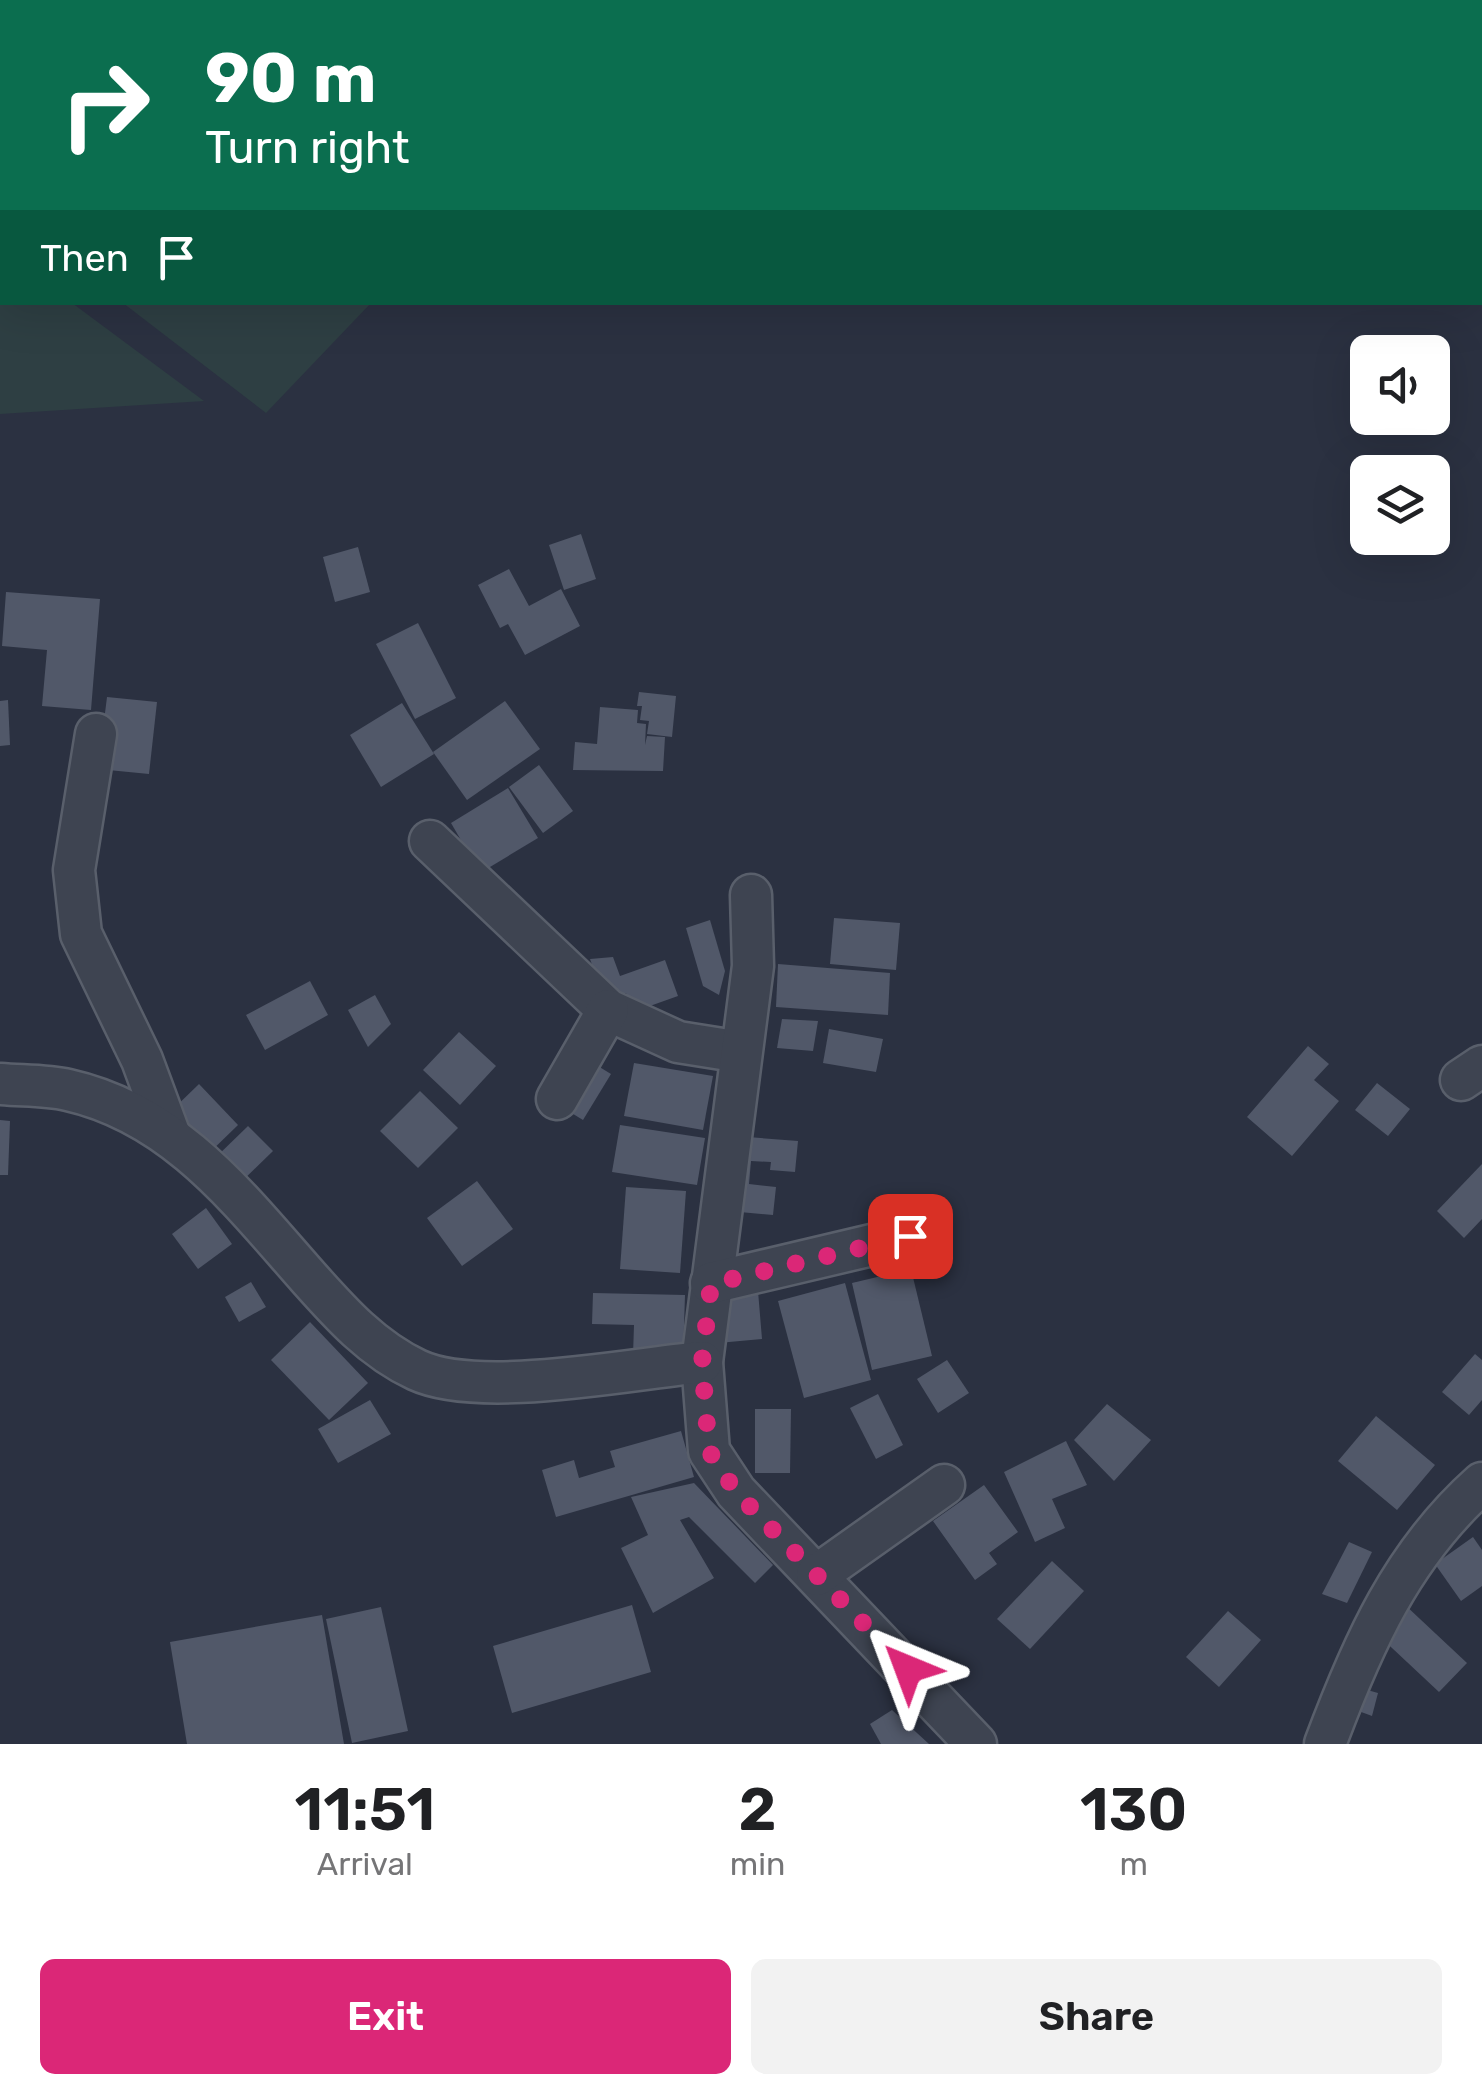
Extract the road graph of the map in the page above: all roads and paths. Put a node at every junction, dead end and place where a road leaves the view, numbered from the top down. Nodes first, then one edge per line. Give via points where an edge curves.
1 (96, 734) dead end
2 (430, 842) dead end
3 (751, 895) dead end
4 (608, 1010) junction
5 (741, 1052) junction
6 (0, 1084) edge
7 (557, 1099) dead end
8 (169, 1133) junction
9 (910, 1236) dead end
10 (711, 1284) junction
11 (702, 1362) junction
12 (1482, 1483) edge
13 (944, 1484) dead end
14 (817, 1575) junction
15 (976, 1744) edge
16 (1325, 1744) edge

1 - 8 street via 74,870 82,934
2 - 4 street
3 - 5 street via 753,966
4 - 5 street via 678,1042
4 - 7 street
5 - 10 street
6 - 8 street via 66,1090
8 - 11 street via 216,1173 354,1330 418,1371 475,1384
9 - 10 street
10 - 11 street
11 - 14 street via 709,1451 736,1492
12 - 16 street via 1443,1518 1391,1590
13 - 14 street
14 - 15 street

